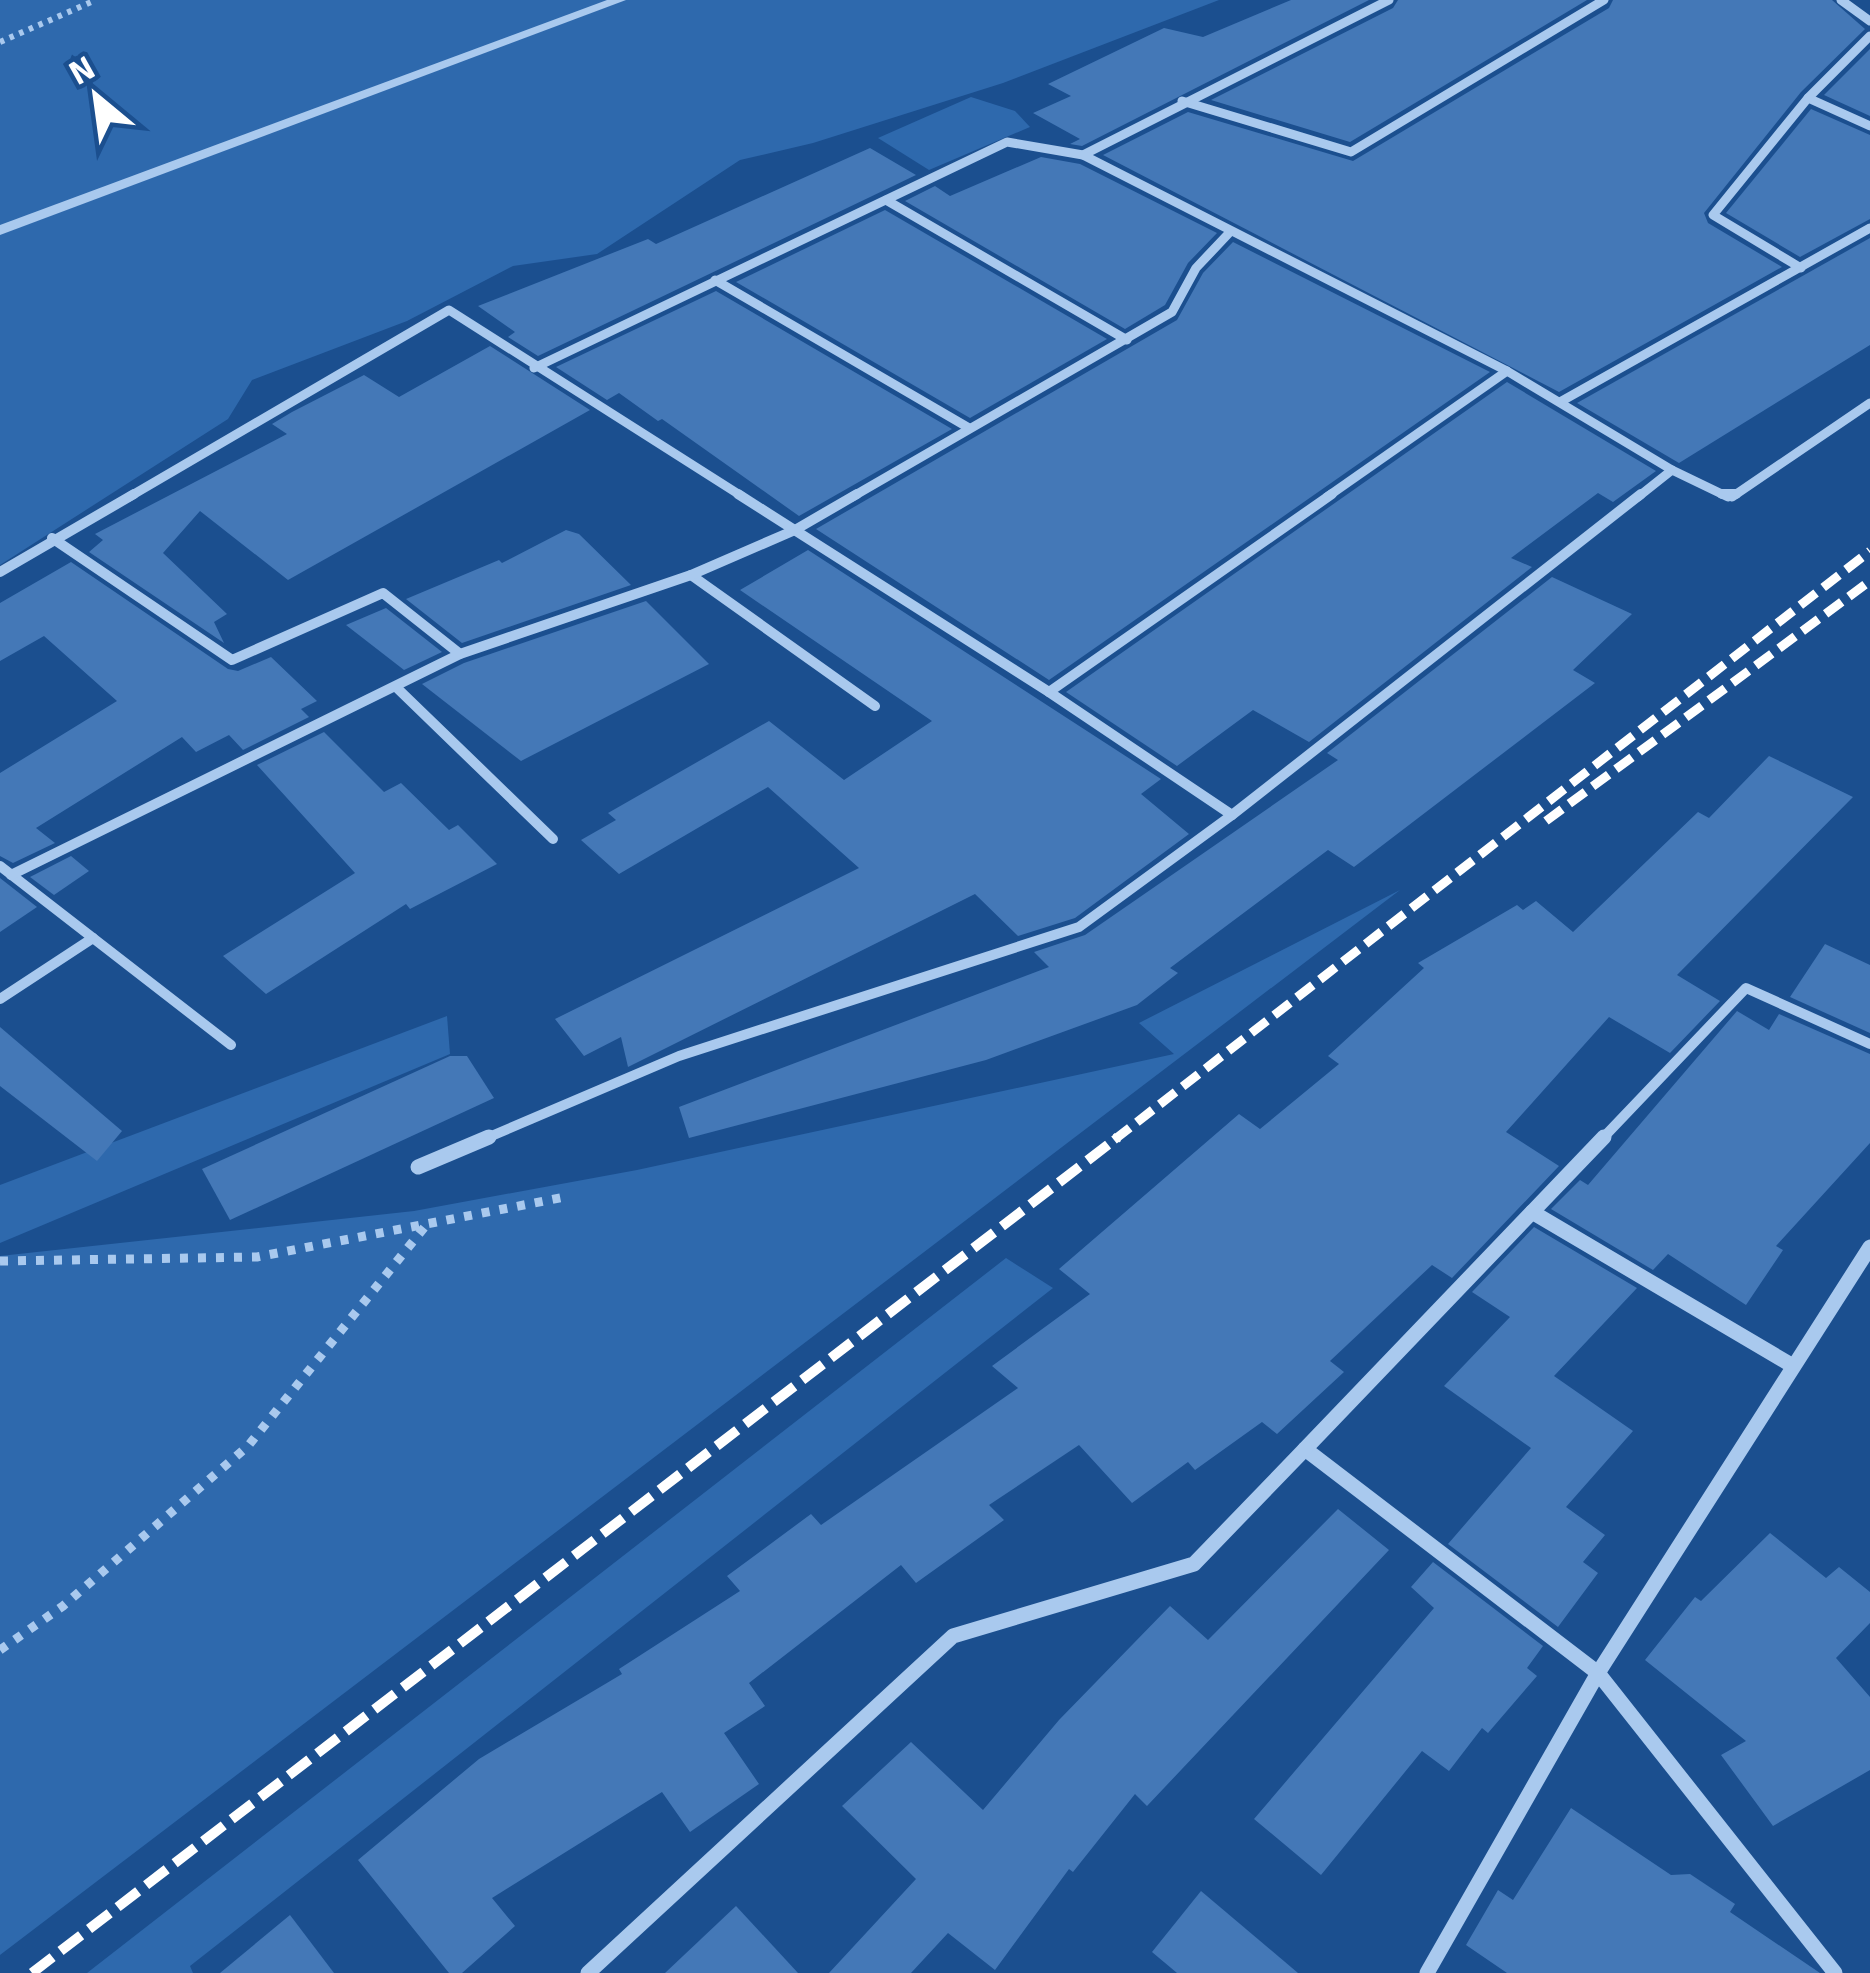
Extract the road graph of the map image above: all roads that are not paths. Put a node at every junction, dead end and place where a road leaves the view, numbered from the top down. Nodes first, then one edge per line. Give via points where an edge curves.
1 (619, 0) edge
2 (1389, 0) edge
3 (1604, 0) edge
4 (1841, 0) edge
5 (1870, 22) edge
6 (1870, 36) edge
7 (1808, 98) junction
8 (1182, 100) junction
9 (1870, 126) edge
10 (1083, 155) junction
11 (886, 200) junction
12 (1870, 228) edge
13 (0, 230) edge
14 (1230, 232) junction
15 (1801, 268) junction
16 (716, 280) junction
17 (1127, 340) junction
18 (534, 368) junction
19 (1507, 371) junction
20 (1560, 402) junction
21 (1870, 403) edge
22 (969, 428) junction
23 (1672, 470) junction
24 (795, 530) junction
25 (52, 538) junction
26 (0, 572) edge
27 (691, 575) junction
28 (460, 654) junction
29 (398, 688) junction
30 (1049, 692) junction
31 (875, 706) dead end
32 (1232, 815) junction
33 (553, 838) dead end
34 (5, 870) edge
35 (92, 938) junction
36 (0, 999) edge
37 (1870, 1043) edge
38 (231, 1045) dead end
39 (418, 1167) dead end
40 (1532, 1212) junction
41 (1870, 1247) edge
42 (1793, 1366) junction
43 (1306, 1449) junction
44 (1598, 1672) junction
45 (588, 1973) edge
46 (1427, 1973) edge
47 (1834, 1973) edge

1 - 13 street
2 - 8 street
3 - 8 street via 1351,152
4 - 5 street
6 - 7 street
7 - 9 street
7 - 15 street via 1713,215
8 - 10 street
10 - 11 street via 1007,142
10 - 14 street
11 - 16 street
11 - 17 street
12 - 15 street
14 - 17 street via 1196,268 1172,312
14 - 19 street
15 - 20 street
16 - 18 street
16 - 22 street
17 - 22 street
18 - 24 street
18 - 25 street via 449,310
19 - 20 street
19 - 30 street
20 - 23 street
21 - 23 street via 1730,498
22 - 24 street
23 - 32 street
24 - 27 street
24 - 30 street
25 - 26 street
25 - 28 street via 232,660 383,593
27 - 28 street
27 - 31 street
28 - 29 street
29 - 33 street
29 - 34 street
30 - 32 street
32 - 39 street via 1079,927 679,1056
34 - 35 street
35 - 36 street
35 - 38 street
37 - 40 street via 1746,988
40 - 42 street
40 - 43 street
41 - 42 street
42 - 44 street
43 - 44 street
43 - 45 street via 1194,1564 953,1636
44 - 46 street
44 - 47 street

